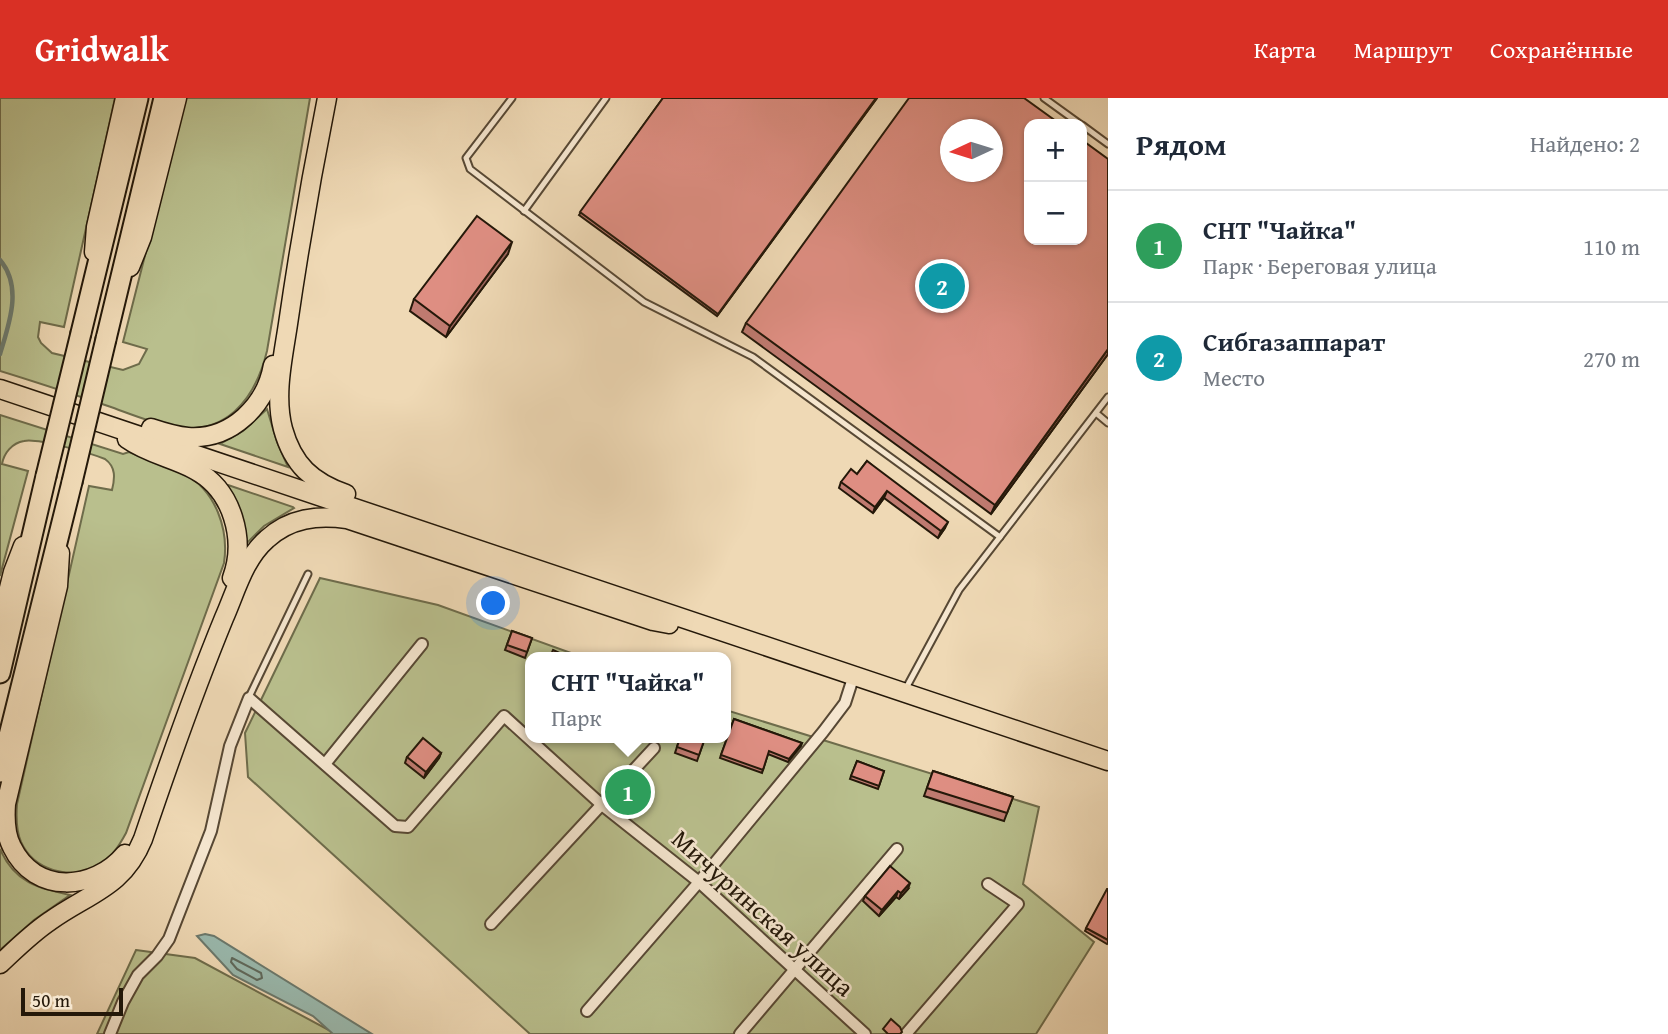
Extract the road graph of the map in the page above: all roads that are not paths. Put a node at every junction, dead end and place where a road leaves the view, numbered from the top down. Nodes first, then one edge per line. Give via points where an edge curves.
1 (125, 98) edge
2 (138, 98) edge
3 (164, 98) edge
4 (177, 98) edge
5 (321, 98) edge
6 (327, 98) edge
7 (512, 98) edge
8 (606, 98) edge
9 (1044, 98) edge
10 (1073, 119) edge
11 (1087, 129) edge
12 (1108, 144) edge
13 (315, 159) junction
14 (524, 211) junction
15 (296, 269) junction
16 (90, 296) junction
17 (115, 302) junction
18 (0, 378) edge
19 (0, 389) edge
20 (1108, 397) edge
21 (0, 400) edge
22 (37, 402) junction
23 (1096, 413) junction
24 (1108, 423) edge
25 (103, 424) junction
26 (38, 510) junction
27 (63, 518) junction
28 (1000, 537) junction
29 (308, 574) dead end
30 (0, 624) edge
31 (730, 634) junction
32 (422, 644) dead end
33 (0, 673) edge
34 (201, 675) junction
35 (854, 675) junction
36 (904, 693) junction
37 (248, 698) junction
38 (525, 735) edge
39 (177, 739) junction
40 (534, 743) edge
41 (654, 748) dead end
42 (1108, 761) edge
43 (325, 764) junction
44 (0, 772) edge
45 (602, 805) junction
46 (897, 849) dead end
47 (699, 882) junction
48 (988, 884) dead end
49 (491, 924) dead end
50 (0, 964) edge
51 (793, 969) junction
52 (587, 1011) dead end
53 (110, 1034) edge
54 (740, 1034) edge
55 (866, 1034) edge
56 (906, 1034) edge

1 - 16 main road via 96,227
2 - 16 highway
3 - 17 highway
4 - 17 main road via 142,236
5 - 13 main road
6 - 13 main road
7 - 14 lane via 466,159 470,169
8 - 14 lane
9 - 10 lane
11 - 12 lane
13 - 15 main road
14 - 28 lane via 644,302 753,357
15 - 25 main road via 268,384 244,417 223,431 199,437
15 - 31 main road via 279,402 288,445 310,477 338,491 654,597
16 - 26 highway, bridge
17 - 27 highway, bridge
18 - 22 main road
19 - 22 main road
20 - 23 lane
21 - 22 main road
22 - 25 main road
23 - 24 lane
23 - 28 lane
25 - 31 main road
25 - 34 main road via 142,450 201,474 219,490 230,510 238,544 234,572
26 - 30 main road via 13,572
26 - 33 highway
27 - 39 main road via 58,586 6,804 11,847 35,873 67,883 93,879 113,867 132,843
27 - 44 highway
28 - 36 lane via 959,590
29 - 37 lane
31 - 34 main road via 653,621 346,519 313,517 284,527 253,553
31 - 35 main road
32 - 43 street
34 - 39 main road
35 - 36 main road
35 - 47 street via 845,703
36 - 42 main road
37 - 43 street
37 - 53 street via 230,746 211,831 169,939 138,975
38 - 43 street, Мичуринская улица via 504,716 408,827 396,826
39 - 50 main road via 138,851 124,873 45,924
40 - 45 street, Мичуринская улица
41 - 45 street
45 - 47 street, Мичуринская улица
45 - 49 street
46 - 51 street
47 - 51 street, Мичуринская улица
47 - 52 street
48 - 56 street via 1018,904
51 - 54 street
51 - 55 street, Мичуринская улица

